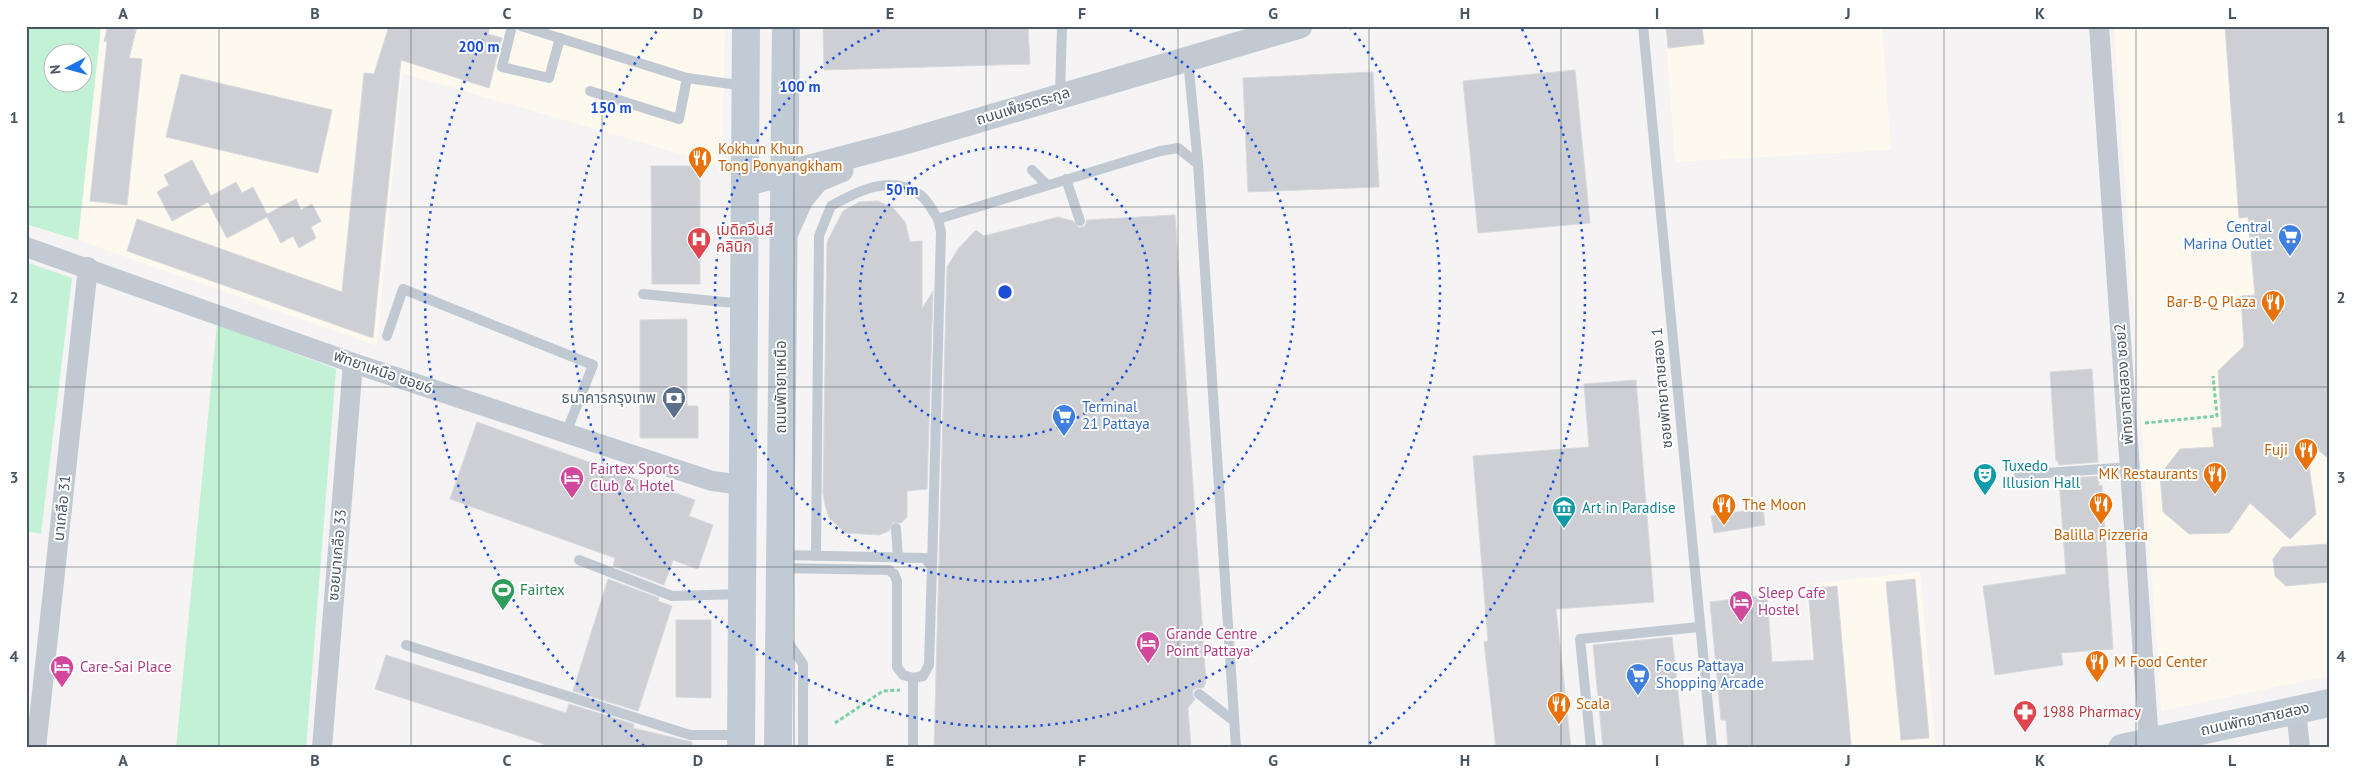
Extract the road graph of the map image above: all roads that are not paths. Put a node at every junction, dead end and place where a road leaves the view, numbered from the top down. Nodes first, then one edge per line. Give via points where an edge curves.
1 (512, 26) edge
2 (521, 26) edge
3 (746, 26) edge
4 (786, 26) edge
5 (1062, 26) edge
6 (1300, 26) edge
7 (1642, 26) edge
8 (2099, 26) edge
9 (560, 38) junction
10 (1188, 60) junction
11 (687, 78) junction
12 (746, 87) junction
13 (590, 91) dead end
14 (1060, 95) junction
15 (905, 142) junction
16 (1198, 164) junction
17 (1032, 170) dead end
18 (783, 174) junction
19 (1066, 179) junction
20 (745, 184) junction
21 (1047, 185) junction
22 (938, 219) junction
23 (1080, 221) dead end
24 (782, 243) junction
25 (26, 247) edge
26 (88, 268) junction
27 (643, 294) dead end
28 (745, 304) junction
29 (387, 336) dead end
30 (353, 363) junction
31 (566, 433) junction
32 (2130, 467) junction
33 (2019, 475) dead end
34 (743, 485) junction
35 (896, 528) dead end
36 (816, 556) junction
37 (898, 558) junction
38 (579, 560) dead end
39 (779, 561) junction
40 (932, 567) junction
41 (742, 594) junction
42 (779, 627) junction
43 (1699, 627) junction
44 (406, 645) dead end
45 (913, 678) junction
46 (1199, 694) dead end
47 (2329, 702) edge
48 (2296, 710) junction
49 (1234, 721) junction
50 (741, 741) edge
51 (2149, 742) junction
52 (36, 748) edge
53 (322, 748) edge
54 (778, 748) edge
55 (803, 748) edge
56 (913, 748) edge
57 (1236, 748) edge
58 (1590, 748) edge
59 (1712, 748) edge
60 (2122, 748) edge
61 (2300, 748) edge

1 - 9 lane via 502,67 549,78
2 - 9 lane
3 - 12 main road
4 - 18 main road, ถนนพัทยาเหนือ
5 - 14 lane
6 - 10 street, ถนนเพ็ชรตระกูล
7 - 43 lane, ซอยพัทยาสายสอง 1
8 - 32 street, พัทยาสายสอง ซอย2
9 - 11 lane
10 - 14 street, ถนนเพ็ชรตระกูล
10 - 16 lane
11 - 12 lane
11 - 13 lane via 679,119
12 - 20 main road
14 - 15 street, ถนนเพ็ชรตระกูล
15 - 18 street, ถนนเพ็ชรตระกูล
15 - 24 street via 817,180 801,199
16 - 19 lane via 1178,148
16 - 49 lane
17 - 21 lane
18 - 20 street, ถนนเพ็ชรตระกูล
18 - 24 main road, ถนนพัทยาเหนือ
19 - 21 lane
19 - 23 lane
20 - 28 main road
21 - 22 lane
22 - 36 lane via 920,195 895,183 859,191 831,206 819,236
22 - 40 lane via 941,232
24 - 39 main road, ถนนพัทยาเหนือ
25 - 26 street, พัทยาเหนือ ซอย6
26 - 30 street, พัทยาเหนือ ซอย6
26 - 52 street, นาเกลือ 31
27 - 28 lane
28 - 34 main road
29 - 31 lane via 404,289 594,365
30 - 31 street, พัทยาเหนือ ซอย6
30 - 53 street, ซอยนาเกลือ 33
31 - 34 street, พัทยาเหนือ ซอย6 via 712,480
32 - 33 lane
32 - 51 street, พัทยาสายสอง ซอย2
34 - 41 main road
35 - 37 lane
36 - 37 lane
36 - 39 lane
37 - 40 lane via 925,558
38 - 41 lane via 672,596
39 - 42 main road, ถนนพัทยาเหนือ
39 - 45 lane via 889,570 894,574 897,581 897,667 903,675
40 - 45 lane via 930,665 923,676
41 - 50 main road
42 - 54 main road, ถนนพัทยาเหนือ
42 - 55 lane via 803,664
43 - 58 lane via 1580,639
43 - 59 lane, ซอยพัทยาสายสอง 1
44 - 50 lane via 690,734
45 - 56 lane
46 - 49 lane
47 - 48 main road, ถนนพัทยาสายสอง
48 - 51 main road, ถนนพัทยาสายสอง
48 - 61 street
49 - 57 lane
51 - 60 main road, ถนนพัทยาสายสอง

